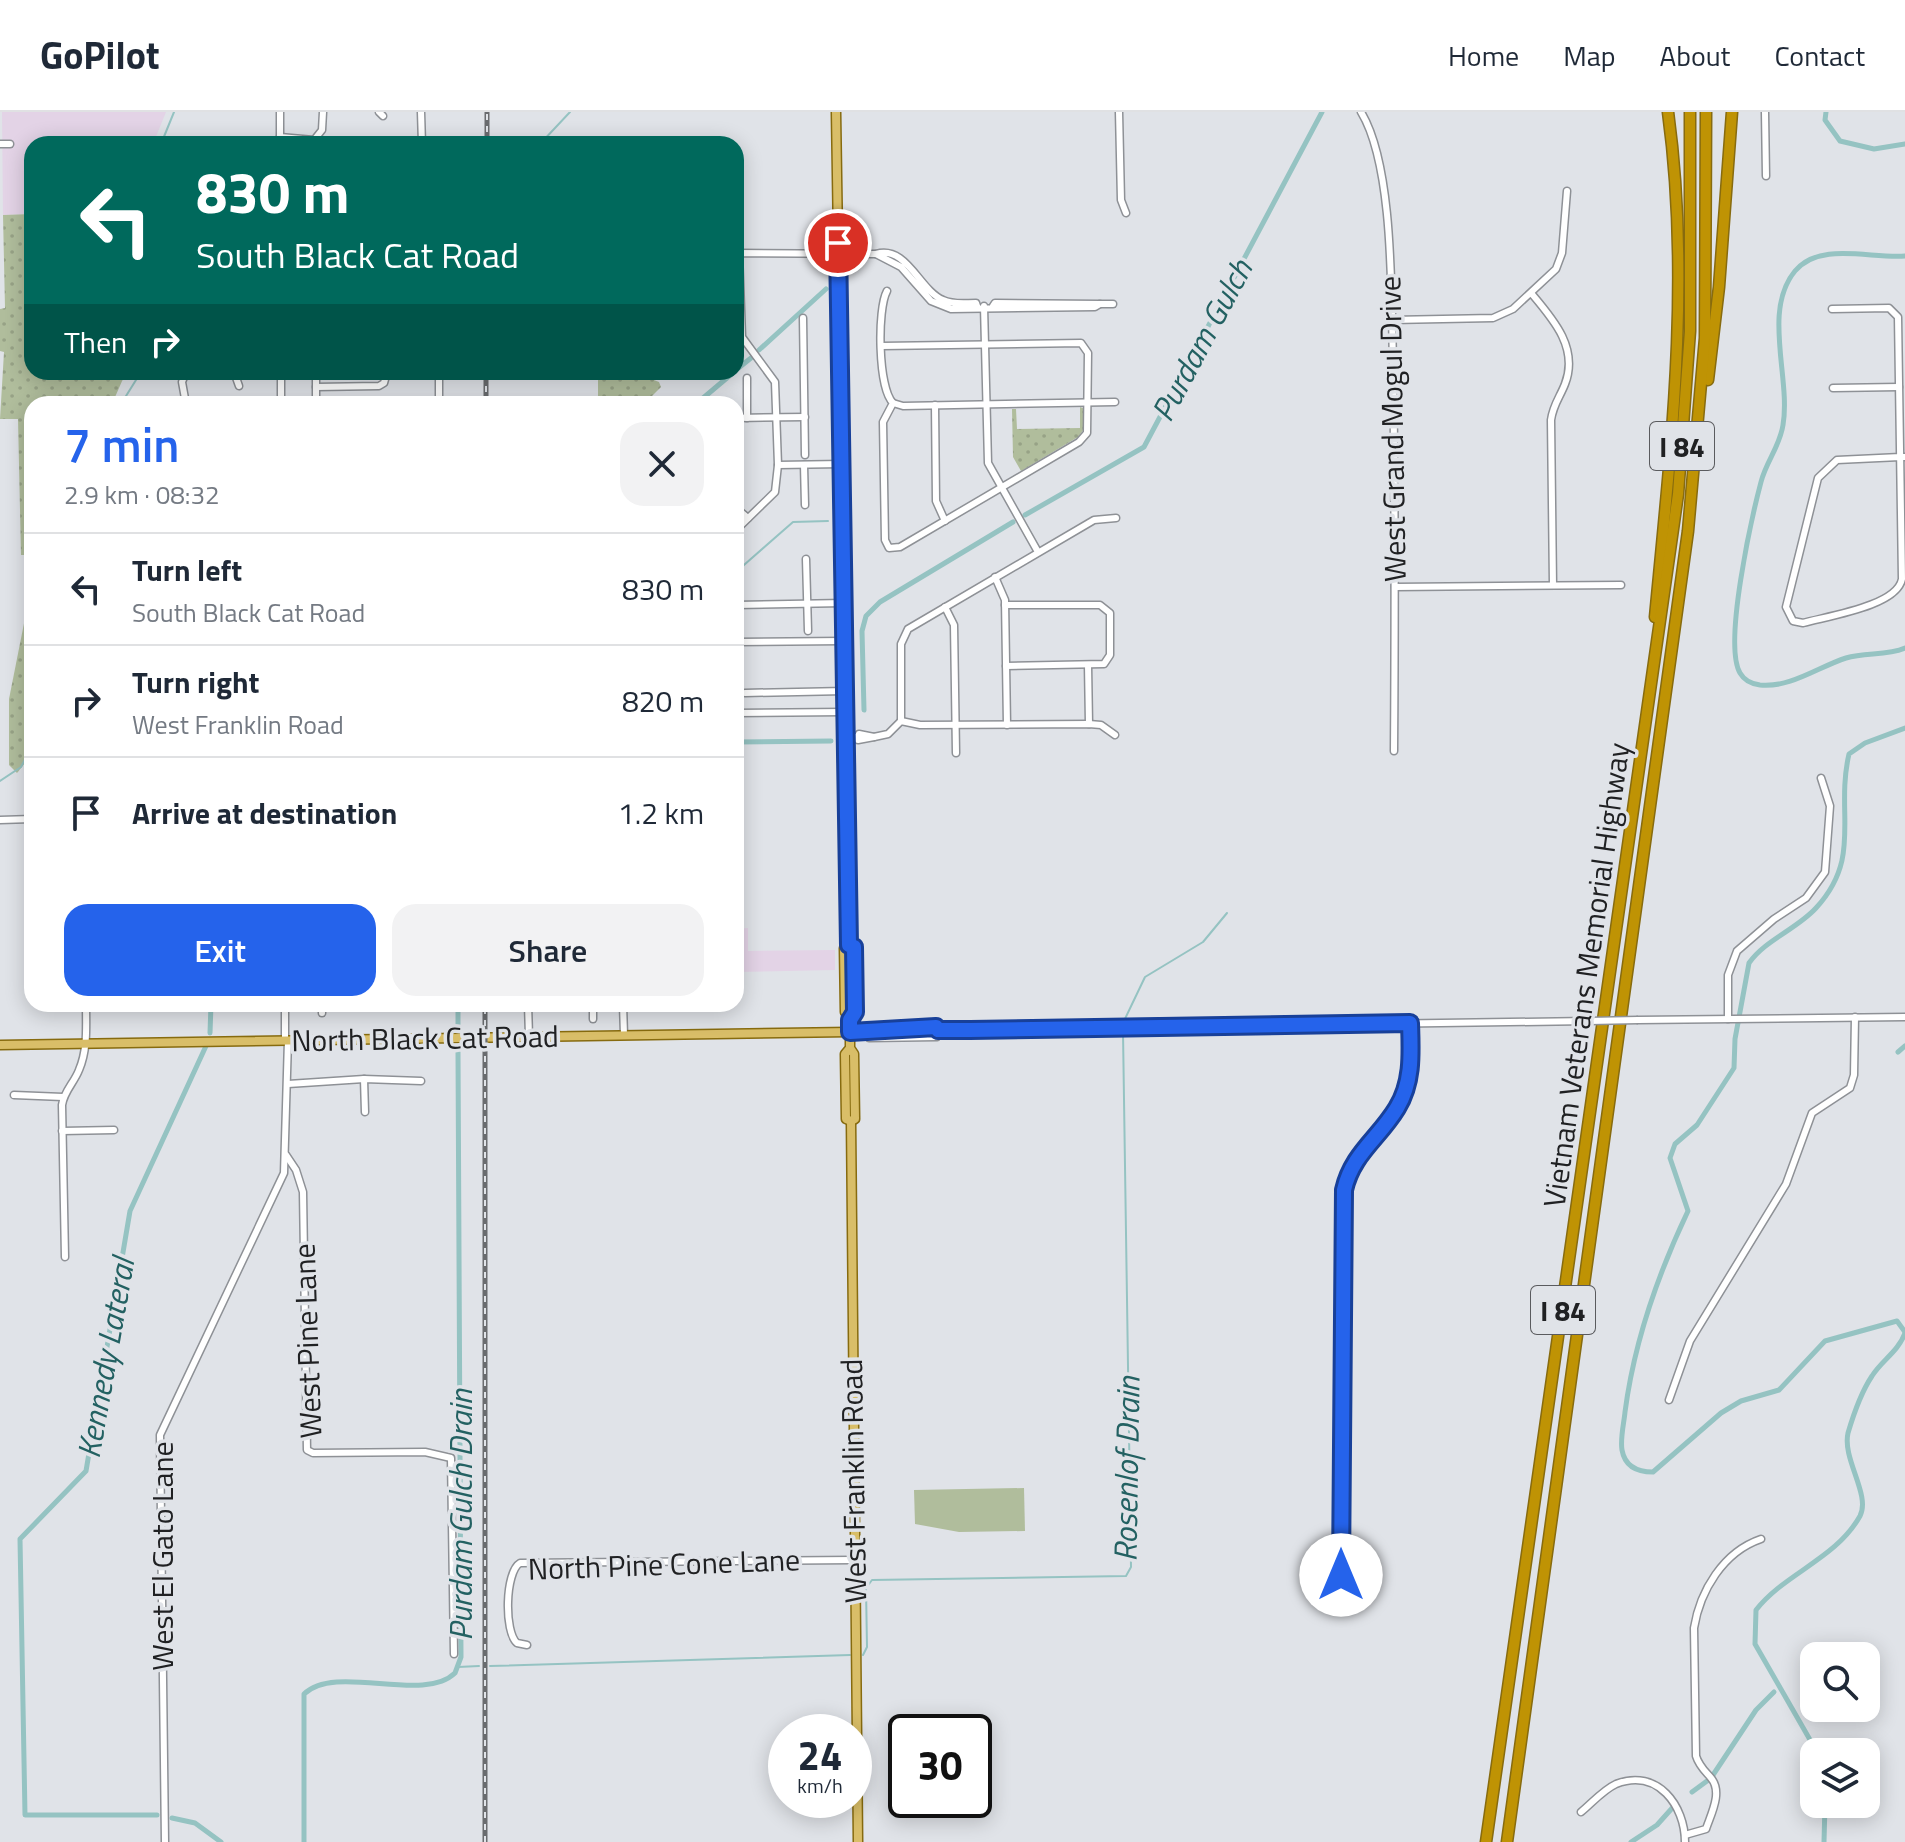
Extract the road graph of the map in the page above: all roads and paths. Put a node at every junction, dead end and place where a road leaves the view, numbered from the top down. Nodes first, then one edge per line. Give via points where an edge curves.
1 (280, 112) edge
2 (323, 112) edge
3 (421, 112) edge
4 (836, 112) edge
5 (1119, 112) edge
6 (1361, 112) edge
7 (1668, 112) edge
8 (1690, 112) edge
9 (1706, 112) edge
10 (1732, 112) edge
11 (1765, 112) edge
12 (280, 136) edge
13 (319, 136) edge
14 (422, 136) edge
15 (0, 144) edge
16 (10, 144) dead end
17 (1766, 176) dead end
18 (1567, 191) dead end
19 (1126, 213) dead end
20 (839, 252) junction
21 (744, 253) edge
22 (887, 291) dead end
23 (1531, 293) junction
24 (1113, 304) dead end
25 (985, 306) junction
26 (1832, 309) dead end
27 (803, 318) dead end
28 (1392, 320) junction
29 (744, 339) edge
30 (985, 344) junction
31 (882, 346) junction
32 (747, 378) dead end
33 (237, 380) edge
34 (316, 380) edge
35 (385, 380) edge
36 (239, 386) dead end
37 (316, 387) junction
38 (1899, 387) junction
39 (1833, 388) dead end
40 (316, 396) edge
41 (1089, 402) junction
42 (1115, 402) dead end
43 (893, 403) junction
44 (986, 404) junction
45 (935, 405) junction
46 (776, 417) junction
47 (805, 417) junction
48 (1700, 417) junction
49 (747, 418) joint
50 (805, 455) dead end
51 (1903, 457) edge
52 (842, 464) junction
53 (778, 465) junction
54 (804, 465) junction
55 (1001, 488) junction
56 (805, 505) dead end
57 (744, 515) edge
58 (748, 518) junction
59 (1116, 518) dead end
60 (945, 521) junction
61 (744, 522) edge
62 (1038, 552) junction
63 (806, 559) dead end
64 (995, 577) junction
65 (1553, 585) junction
66 (1621, 585) dead end
67 (1395, 587) junction
68 (844, 603) junction
69 (807, 604) junction
70 (744, 605) edge
71 (1005, 605) junction
72 (945, 607) junction
73 (808, 631) dead end
74 (844, 641) junction
75 (744, 642) edge
76 (1088, 665) junction
77 (1006, 666) junction
78 (845, 691) junction
79 (745, 693) dead end
80 (845, 712) junction
81 (744, 713) edge
82 (901, 721) junction
83 (1089, 724) junction
84 (956, 725) junction
85 (1007, 725) junction
86 (1115, 735) dead end
87 (845, 737) junction
88 (1394, 751) dead end
89 (956, 753) dead end
90 (1639, 778) junction
91 (1821, 778) dead end
92 (24, 819) edge
93 (0, 820) edge
94 (86, 1012) edge
95 (285, 1012) edge
96 (528, 1012) edge
97 (593, 1012) edge
98 (623, 1012) edge
99 (1855, 1017) junction
100 (1905, 1017) edge
101 (593, 1019) dead end
102 (1728, 1019) junction
103 (1410, 1023) junction
104 (850, 1032) junction
105 (624, 1035) junction
106 (529, 1036) junction
107 (286, 1040) junction
108 (86, 1044) junction
109 (0, 1045) edge
110 (364, 1079) junction
111 (421, 1081) dead end
112 (288, 1084) junction
113 (14, 1095) dead end
114 (63, 1097) junction
115 (365, 1112) dead end
116 (114, 1130) dead end
117 (62, 1131) junction
118 (286, 1155) junction
119 (65, 1257) dead end
120 (1669, 1400) dead end
121 (1761, 1539) dead end
122 (854, 1560) junction
123 (1341, 1575) dead end
124 (527, 1645) dead end
125 (454, 1654) dead end
126 (1581, 1812) dead end
127 (1685, 1839) edge
128 (165, 1842) edge
129 (858, 1842) edge
130 (1486, 1842) edge
131 (1507, 1842) edge

1 - 12 street
2 - 13 street
3 - 14 street
4 - 20 main road, West Franklin Road
5 - 19 street via 1121,200
6 - 28 street, West Grand Mogul Drive via 1383,171
7 - 90 highway via 1678,233 1675,401
8 - 90 highway, Vietnam Veterans Memorial Highway / I 84 via 1685,412
9 - 48 highway, Vietnam Veterans Memorial Highway / I 84
10 - 48 highway via 1715,325
11 - 17 street
15 - 16 street
18 - 23 street via 1559,261
20 - 21 street
20 - 25 street via 895,255 944,301
20 - 52 main road, West Franklin Road
22 - 31 street
23 - 28 street via 1493,318
23 - 65 street via 1561,330 1567,350 1567,377 1551,420
24 - 25 street
25 - 30 street
26 - 38 street via 1895,311
27 - 47 street
28 - 67 street, West Grand Mogul Drive
29 - 46 street via 774,376
30 - 31 street
30 - 41 street via 1084,345
30 - 44 street
31 - 43 street via 883,387
32 - 49 street
33 - 36 street
34 - 37 street
35 - 37 street
37 - 40 street
38 - 39 street
38 - 51 street
41 - 42 street
41 - 44 street
41 - 55 street via 1087,433 1079,442
43 - 45 street
43 - 60 street via 883,422 885,540 889,548 900,547
44 - 45 street
44 - 55 street via 988,463
45 - 60 street via 936,501
46 - 47 street
46 - 49 street
46 - 53 street
47 - 50 street
48 - 131 highway, Vietnam Veterans Memorial Highway / I 84
51 - 51 street via 1837,460 1818,478 1786,607 1789,617 1803,623 1887,599 1899,589
52 - 54 street
52 - 68 main road, West Franklin Road
53 - 54 street
53 - 58 street via 775,492
54 - 56 street
55 - 60 street
55 - 62 street
57 - 58 street
58 - 61 street
59 - 62 street via 1094,520
62 - 64 street
63 - 69 street
64 - 71 street
64 - 72 street
65 - 66 street
65 - 67 street
67 - 88 street, West Grand Mogul Drive
68 - 69 street
68 - 74 main road, West Franklin Road
69 - 70 street
69 - 73 street
71 - 76 street via 1106,607 1106,662
71 - 77 street
72 - 82 street via 907,631 901,644
72 - 84 street via 954,625
74 - 75 street
74 - 78 main road, West Franklin Road
76 - 77 street
76 - 83 street
77 - 85 street
78 - 79 street
78 - 80 main road, West Franklin Road
80 - 81 street
80 - 87 main road, West Franklin Road
82 - 84 street
82 - 87 street via 888,734
83 - 85 street
83 - 86 street
84 - 85 street
84 - 89 street
87 - 104 main road, West Franklin Road via 845,1012
90 - 130 highway, Vietnam Veterans Memorial Highway / I 84
91 - 102 street via 1830,806 1825,872 1806,898 1737,951 1728,975
92 - 93 street
94 - 108 street
95 - 107 street, West Pine Lane
96 - 106 street
97 - 101 street
98 - 105 street
99 - 100 street
99 - 102 street
99 - 120 street via 1850,1088 1812,1113 1786,1184 1690,1341
102 - 103 street, bridge
103 - 104 street via 938,1030 937,1037 869,1038 865,1031
103 - 123 street via 1404,1094 1355,1159 1344,1190
104 - 105 main road, North Black Cat Road
104 - 122 main road, West Franklin Road via 845,1054 846,1119 851,1121
105 - 106 main road, North Black Cat Road
106 - 107 main road, North Black Cat Road
107 - 108 main road, North Black Cat Road
107 - 112 street, West Pine Lane
108 - 109 main road, North Black Cat Road
108 - 114 street via 79,1071
110 - 111 street
110 - 112 street
110 - 115 street
112 - 118 street, West Pine Lane
113 - 114 street
114 - 117 street
116 - 117 street
117 - 119 street
118 - 125 street, West Pine Lane via 303,1192 307,1450 425,1452 451,1458
118 - 128 street, West El Gato Lane via 276,1196 160,1435
121 - 127 street via 1718,1571 1698,1607 1696,1756 1715,1782 1717,1796 1706,1829
122 - 124 street, North Pine Cone Lane via 520,1563 510,1578 509,1634
122 - 129 main road, West Franklin Road
126 - 127 street via 1614,1785 1647,1783 1675,1801 1683,1815

